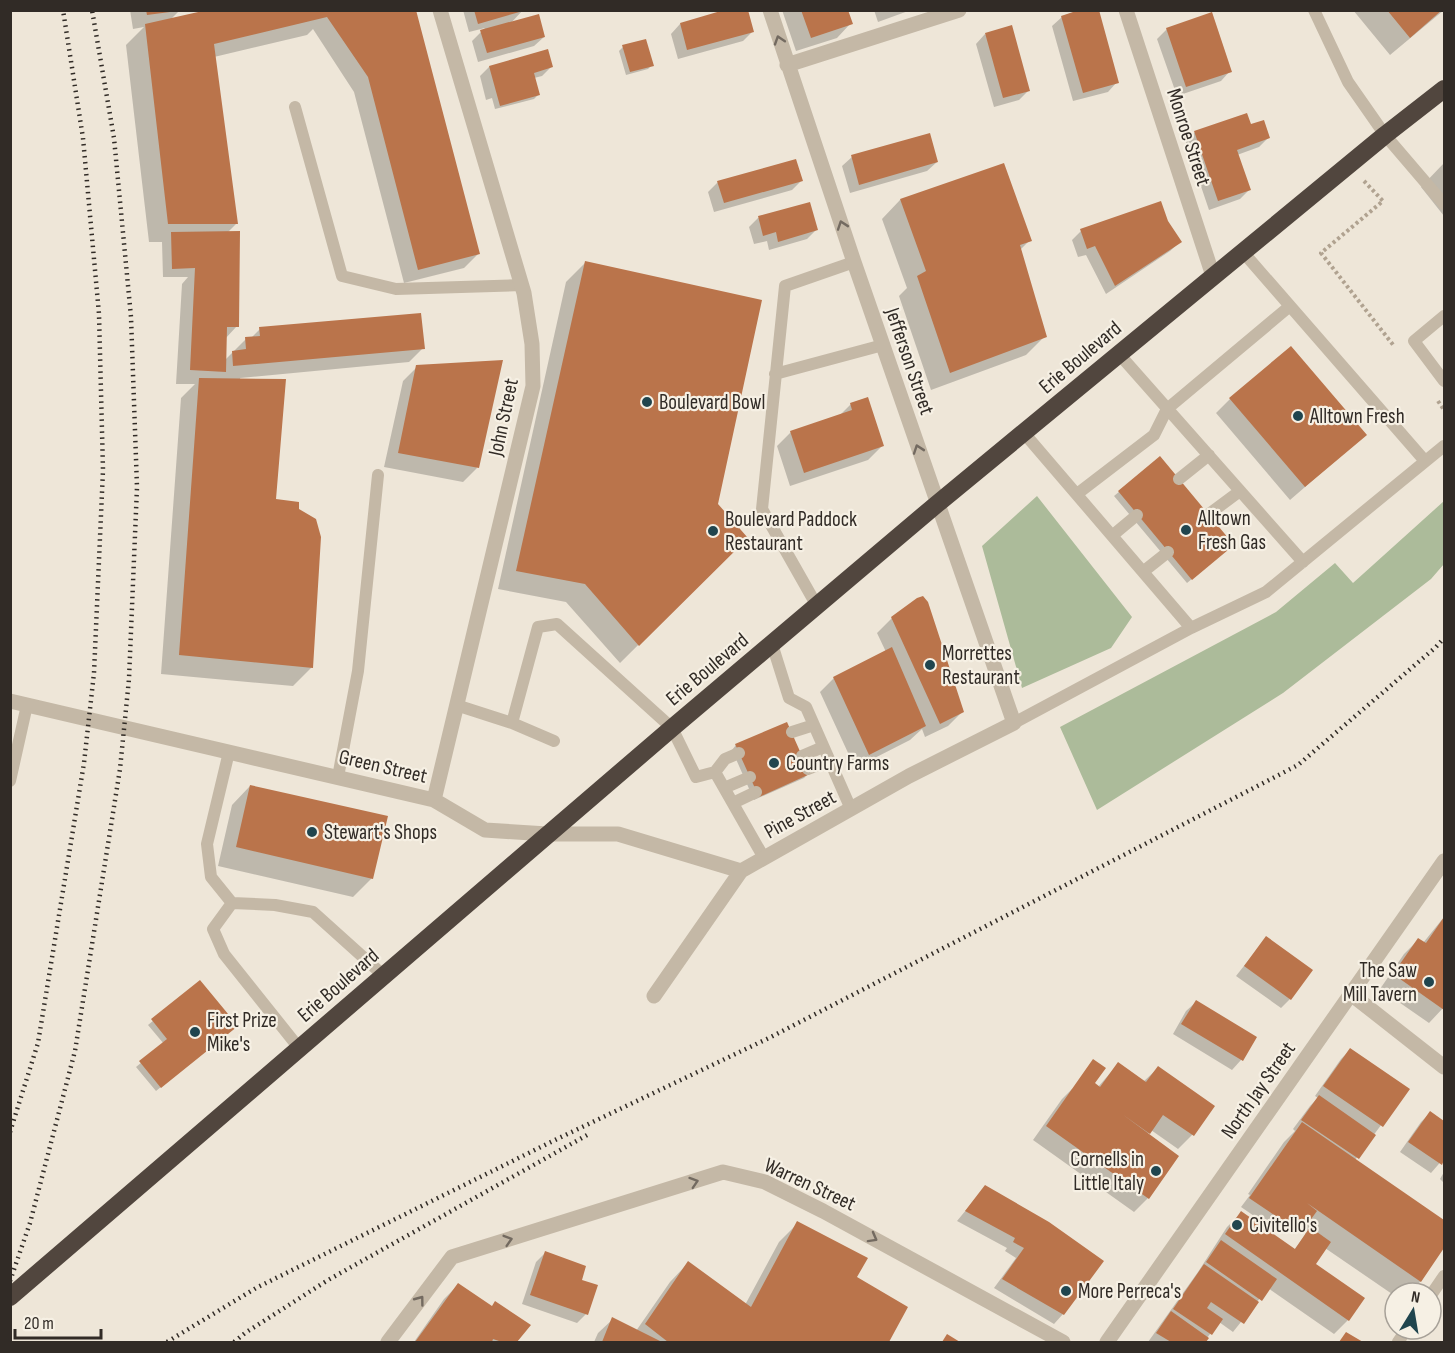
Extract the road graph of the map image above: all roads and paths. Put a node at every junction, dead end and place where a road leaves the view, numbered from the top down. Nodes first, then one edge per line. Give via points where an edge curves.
1 (440, 10) edge
2 (770, 10) edge
3 (959, 10) edge
4 (1126, 10) edge
5 (1314, 10) edge
6 (787, 64) junction
7 (1444, 89) edge
8 (295, 107) dead end
9 (1385, 135) junction
10 (1349, 165) junction
11 (1444, 204) edge
12 (1243, 252) junction
13 (854, 262) junction
14 (1213, 276) junction
15 (522, 285) junction
16 (1290, 306) junction
17 (1444, 316) edge
18 (883, 345) junction
19 (1119, 354) junction
20 (1401, 354) dead end
21 (775, 374) junction
22 (1444, 381) edge
23 (1437, 401) dead end
24 (1167, 409) junction
25 (1444, 410) edge
26 (1024, 433) junction
27 (1444, 446) edge
28 (1209, 455) junction
29 (1425, 461) junction
30 (378, 475) dead end
31 (1179, 479) dead end
32 (1240, 491) junction
33 (1077, 494) junction
34 (937, 504) junction
35 (1209, 514) dead end
36 (1137, 515) dead end
37 (1113, 535) junction
38 (1168, 552) dead end
39 (1303, 562) junction
40 (1143, 571) junction
41 (817, 606) junction
42 (1191, 628) junction
43 (772, 644) junction
44 (10, 701) edge
45 (27, 705) junction
46 (456, 705) junction
47 (512, 723) junction
48 (1014, 723) junction
49 (814, 725) junction
50 (672, 728) junction
51 (792, 732) dead end
52 (554, 741) dead end
53 (823, 747) junction
54 (229, 752) junction
55 (740, 753) dead end
56 (802, 756) dead end
57 (829, 760) junction
58 (808, 769) dead end
59 (715, 772) junction
60 (338, 777) junction
61 (750, 777) dead end
62 (10, 781) edge
63 (724, 788) junction
64 (756, 792) dead end
65 (434, 800) junction
66 (733, 803) junction
67 (851, 809) junction
68 (548, 834) junction
69 (764, 858) junction
70 (1444, 861) edge
71 (741, 871) junction
72 (232, 903) junction
73 (383, 975) junction
74 (1351, 994) junction
75 (654, 996) dead end
76 (299, 1048) junction
77 (1444, 1067) edge
78 (10, 1297) edge
79 (388, 1342) edge
80 (1063, 1342) edge
81 (1107, 1342) edge

1 - 15 street, John Street
6 -> 2 street, Jefferson Street
3 - 6 street
4 - 14 street, Monroe Street
5 - 9 lane via 1348,82
13 -> 6 street, Jefferson Street
7 - 9 highway, Erie Boulevard
8 - 15 lane via 342,276 396,290
9 - 10 highway, Erie Boulevard
9 - 11 lane
10 - 12 highway, Erie Boulevard
10 - 20 path via 1383,201 1321,253
12 - 14 highway, Erie Boulevard
12 - 16 lane
13 - 18 street, Jefferson Street
13 - 21 lane via 784,286
14 - 19 highway, Erie Boulevard
15 - 46 street, John Street via 532,344 533,386
16 - 24 lane
16 - 29 lane
17 - 22 lane via 1414,340
18 - 21 lane
34 -> 18 street, Jefferson Street
19 - 24 lane
19 - 26 highway, Erie Boulevard
21 - 41 lane via 762,508
23 - 25 path
24 - 28 lane
24 - 33 lane via 1154,435
26 - 33 lane
26 - 34 highway, Erie Boulevard
27 - 29 lane
28 - 31 lane
28 - 32 lane
29 - 39 lane
30 - 60 lane via 358,671
32 - 35 lane
32 - 39 lane
33 - 37 lane
34 - 41 highway, Erie Boulevard
34 - 48 street, Jefferson Street
36 - 37 lane
37 - 40 lane
38 - 40 lane
39 - 42 lane via 1266,592
40 - 42 lane
41 - 43 highway, Erie Boulevard
42 - 48 lane
43 - 49 lane via 789,698 806,707
43 - 50 highway, Erie Boulevard
44 - 45 street, Green Street
45 - 54 street, Green Street
45 - 62 lane
46 - 47 lane
46 - 65 street, John Street
47 - 50 lane via 538,627 557,624
47 - 52 lane
48 - 67 street, Pine Street
49 - 51 lane
49 - 53 lane
50 - 59 lane via 696,777
50 - 68 highway, Erie Boulevard
53 - 56 lane
53 - 57 lane
54 - 60 street, Green Street
54 - 72 lane via 207,844 211,877
55 - 59 lane via 725,759
57 - 58 lane
57 - 67 lane
59 - 63 lane
60 - 65 street, Green Street
61 - 63 lane
63 - 66 lane
64 - 66 lane
65 - 68 street, Green Street via 485,830
66 - 69 lane
67 - 69 street, Pine Street
68 - 71 street, Green Street via 618,834
68 - 73 highway, Erie Boulevard
69 - 71 street, Pine Street
70 - 74 street, North Jay Street
71 - 75 street, Pine Street
72 - 73 lane via 313,912
72 - 76 lane via 213,929 224,954
73 - 76 highway, Erie Boulevard
74 - 77 street
74 - 81 street, North Jay Street
76 - 78 highway, Erie Boulevard
79 -> 80 street, Warren Street via 452,1257 723,1172 765,1182

